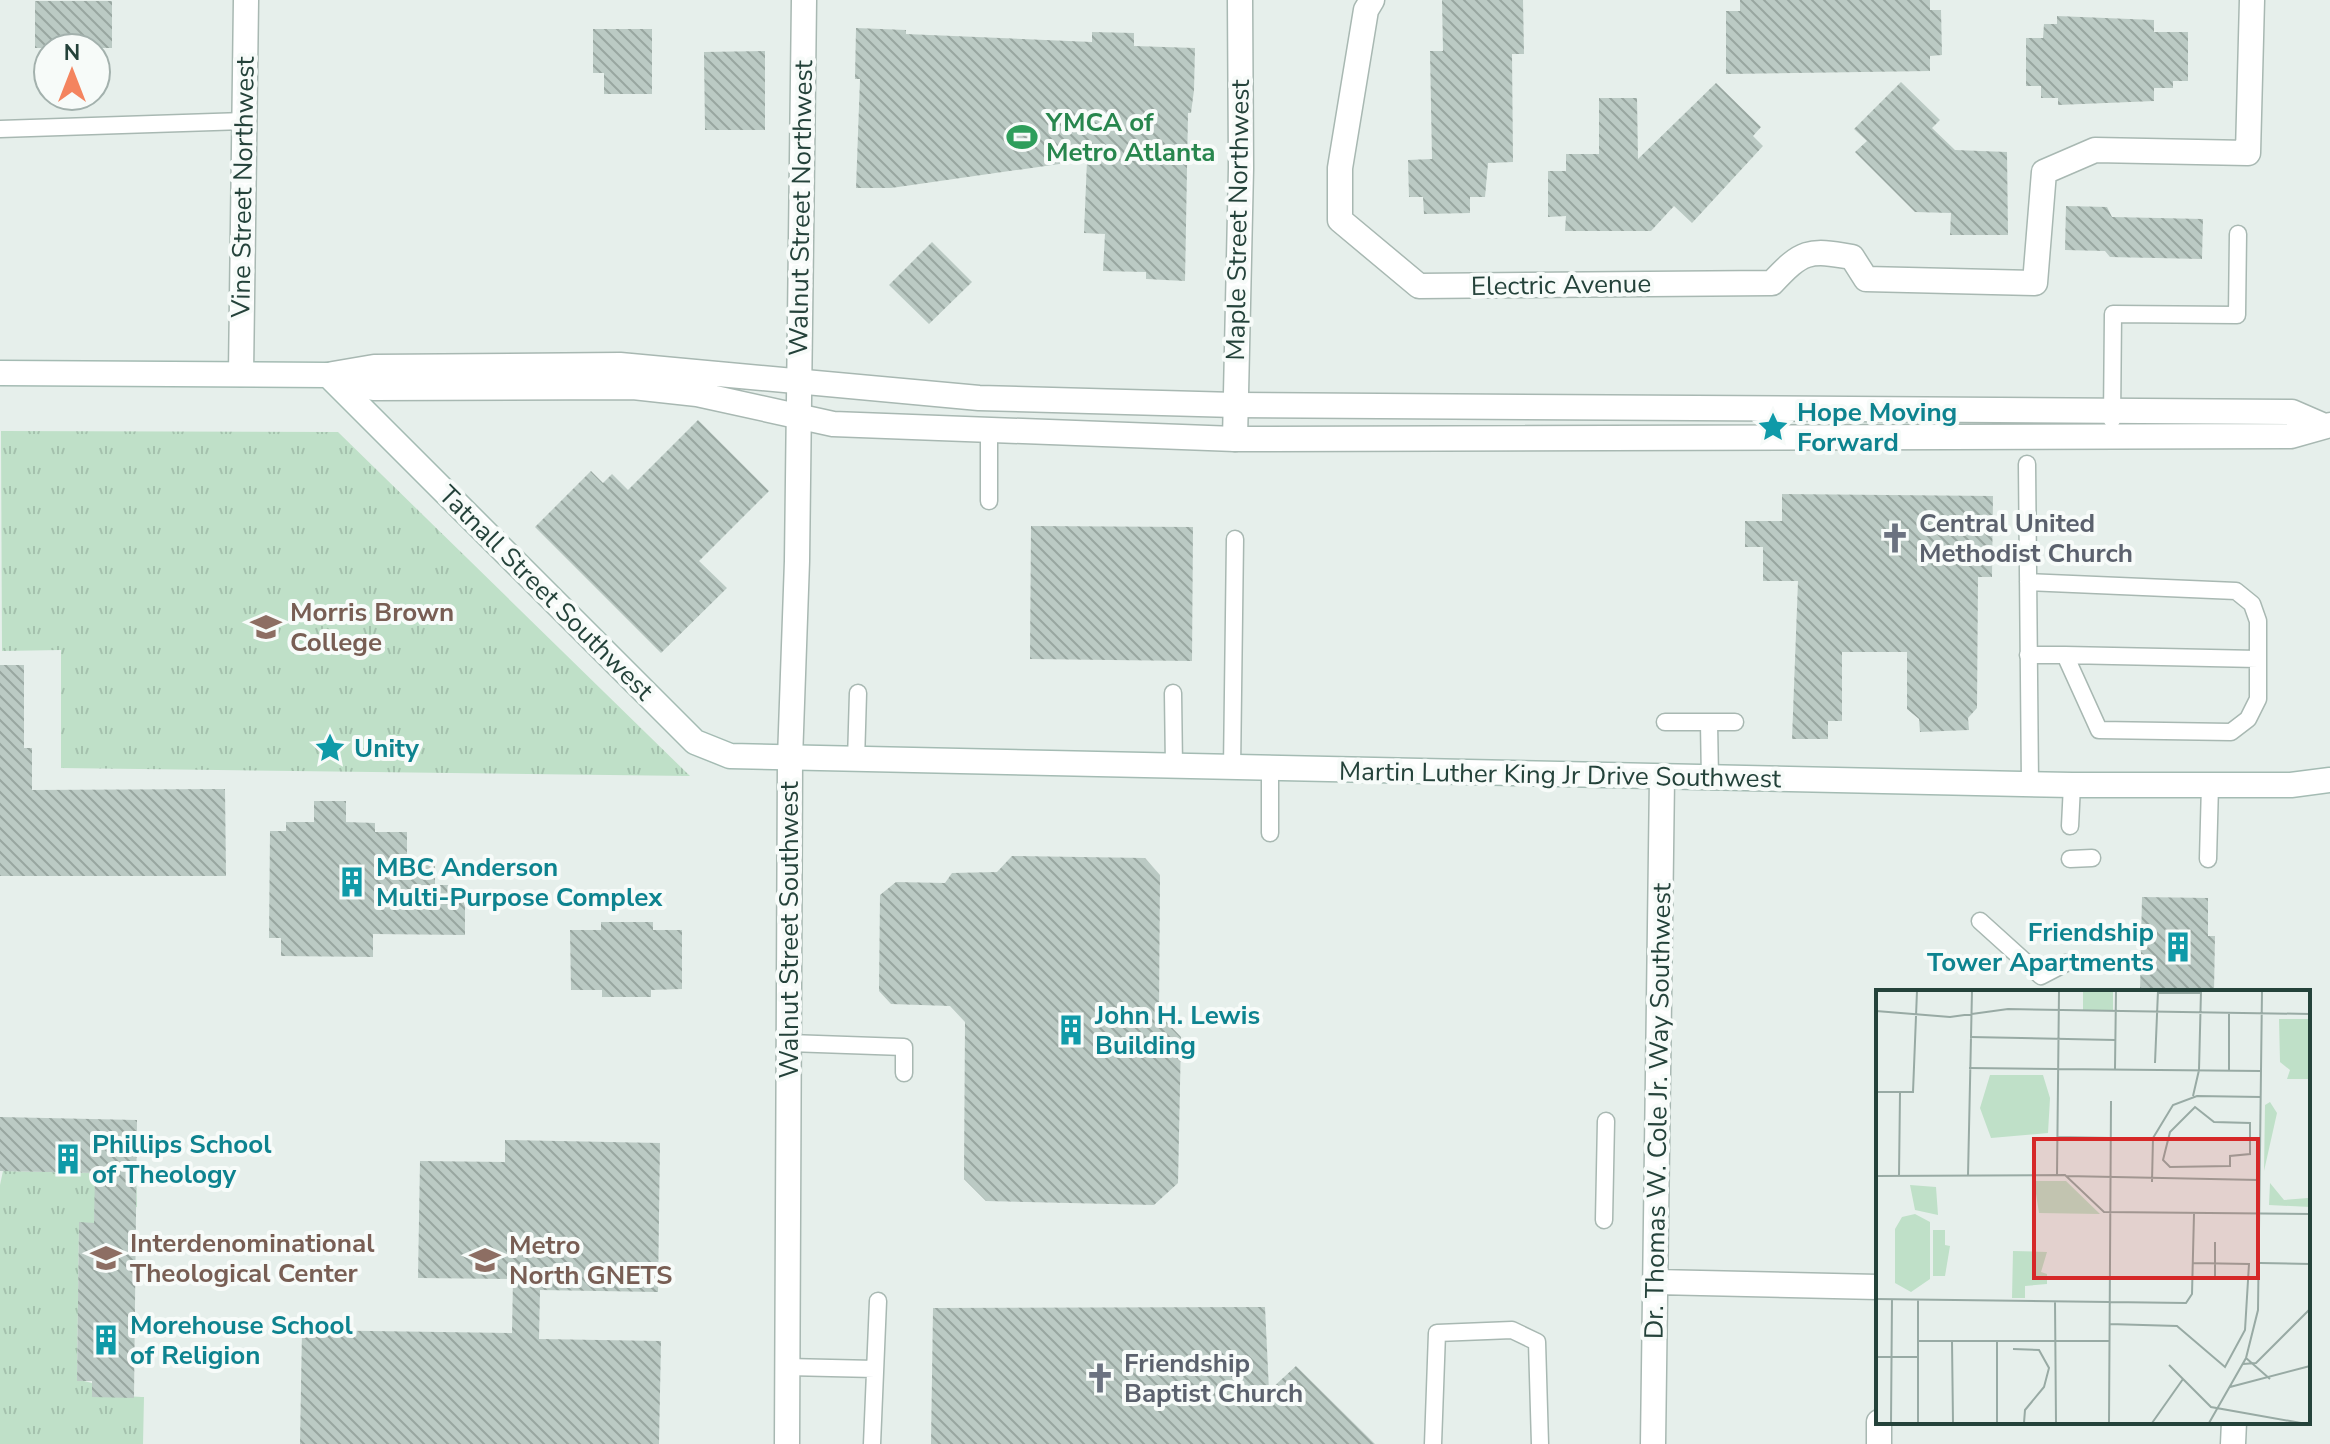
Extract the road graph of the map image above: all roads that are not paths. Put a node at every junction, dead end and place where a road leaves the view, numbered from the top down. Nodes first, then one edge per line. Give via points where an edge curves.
1 (246, 0) edge
2 (804, 0) edge
3 (1240, 0) edge
4 (1372, 0) edge
5 (2252, 0) edge
6 (244, 121) junction
7 (0, 129) edge
8 (2238, 234) dead end
9 (0, 373) edge
10 (241, 374) junction
11 (328, 375) junction
12 (798, 383) junction
13 (1235, 405) junction
14 (2112, 410) junction
15 (797, 416) junction
16 (2326, 425) edge
17 (989, 431) junction
18 (2112, 436) junction
19 (1235, 439) junction
20 (2027, 464) dead end
21 (989, 501) dead end
22 (1235, 539) dead end
23 (2028, 582) junction
24 (2028, 655) junction
25 (2065, 655) junction
26 (2258, 659) junction
27 (858, 693) dead end
28 (1173, 693) dead end
29 (1665, 722) dead end
30 (1735, 722) dead end
31 (1709, 723) junction
32 (790, 759) junction
33 (856, 761) junction
34 (1174, 767) junction
35 (1232, 769) junction
36 (1270, 769) junction
37 (1662, 778) junction
38 (1710, 779) junction
39 (2330, 780) edge
40 (2030, 784) junction
41 (2072, 785) junction
42 (2210, 785) junction
43 (2070, 826) dead end
44 (1270, 833) dead end
45 (2092, 858) dead end
46 (2070, 859) dead end
47 (2208, 859) dead end
48 (1980, 921) dead end
49 (2066, 963) dead end
50 (789, 1043) junction
51 (904, 1073) dead end
52 (1606, 1121) dead end
53 (1604, 1220) dead end
54 (1656, 1282) junction
55 (1876, 1287) edge
56 (878, 1301) dead end
57 (787, 1367) junction
58 (875, 1369) junction
59 (2234, 1424) edge
60 (787, 1444) edge
61 (872, 1444) edge
62 (1433, 1444) edge
63 (1540, 1444) edge
64 (1653, 1444) edge
65 (2233, 1444) edge

1 - 6 street, Vine Street Northwest
2 - 12 street, Walnut Street Northwest
3 - 13 street, Maple Street Northwest
4 - 5 street, Electric Avenue via 1366,10 1340,168 1340,220 1419,286 1772,283 1798,256 1826,252 1852,257 1866,279 2035,283 2044,172 2095,150 2248,153
6 - 7 lane
6 - 10 street, Vine Street Northwest
8 - 14 lane via 2237,315 2113,314
9 - 10 street
10 - 11 street
11 - 12 street via 374,367 620,365
11 - 15 street via 373,388 633,387 697,394
11 - 32 street, Tatnall Street Southwest via 695,742 730,756
12 - 13 street via 979,398
12 - 15 street, Walnut Street Northwest
13 - 14 street
13 - 19 street, Maple Street Northwest
14 - 16 street via 2292,412
14 - 18 lane
15 - 17 street via 833,424
15 - 32 street, Walnut Street Southwest
16 - 18 street via 2291,436
17 - 19 street
17 - 21 lane
18 - 19 street
20 - 23 lane
22 - 35 lane
23 - 24 lane
23 - 26 lane via 2236,591 2252,604 2258,621
24 - 25 lane
24 - 40 lane
25 - 26 lane
25 - 26 lane via 2099,730 2231,732 2248,719 2258,699
27 - 33 lane
28 - 34 lane
29 - 31 lane
30 - 31 lane
31 - 38 lane
32 - 33 street, Martin Luther King Jr Drive Southwest
32 - 50 street, Walnut Street Southwest
33 - 34 street, Martin Luther King Jr Drive Southwest
34 - 35 street, Martin Luther King Jr Drive Southwest
35 - 36 street, Martin Luther King Jr Drive Southwest
36 - 37 street, Martin Luther King Jr Drive Southwest
36 - 44 lane
37 - 38 street, Martin Luther King Jr Drive Southwest
37 - 54 street, Dr. Thomas W. Cole Jr. Way Southwest
38 - 40 street, Martin Luther King Jr Drive Southwest
39 - 42 street, Martin Luther King Jr Drive Southwest
40 - 41 street, Martin Luther King Jr Drive Southwest
41 - 42 street, Martin Luther King Jr Drive Southwest
41 - 43 lane
42 - 47 lane
45 - 46 lane
48 - 49 lane via 2041,976
50 - 51 lane via 904,1047
50 - 57 street, Walnut Street Southwest
52 - 53 lane
54 - 55 street
54 - 64 street, Dr. Thomas W. Cole Jr. Way Southwest
56 - 58 lane
57 - 58 lane
57 - 60 street, Walnut Street Southwest
58 - 61 lane
59 - 65 street
62 - 63 lane via 1437,1333 1512,1330 1537,1342

